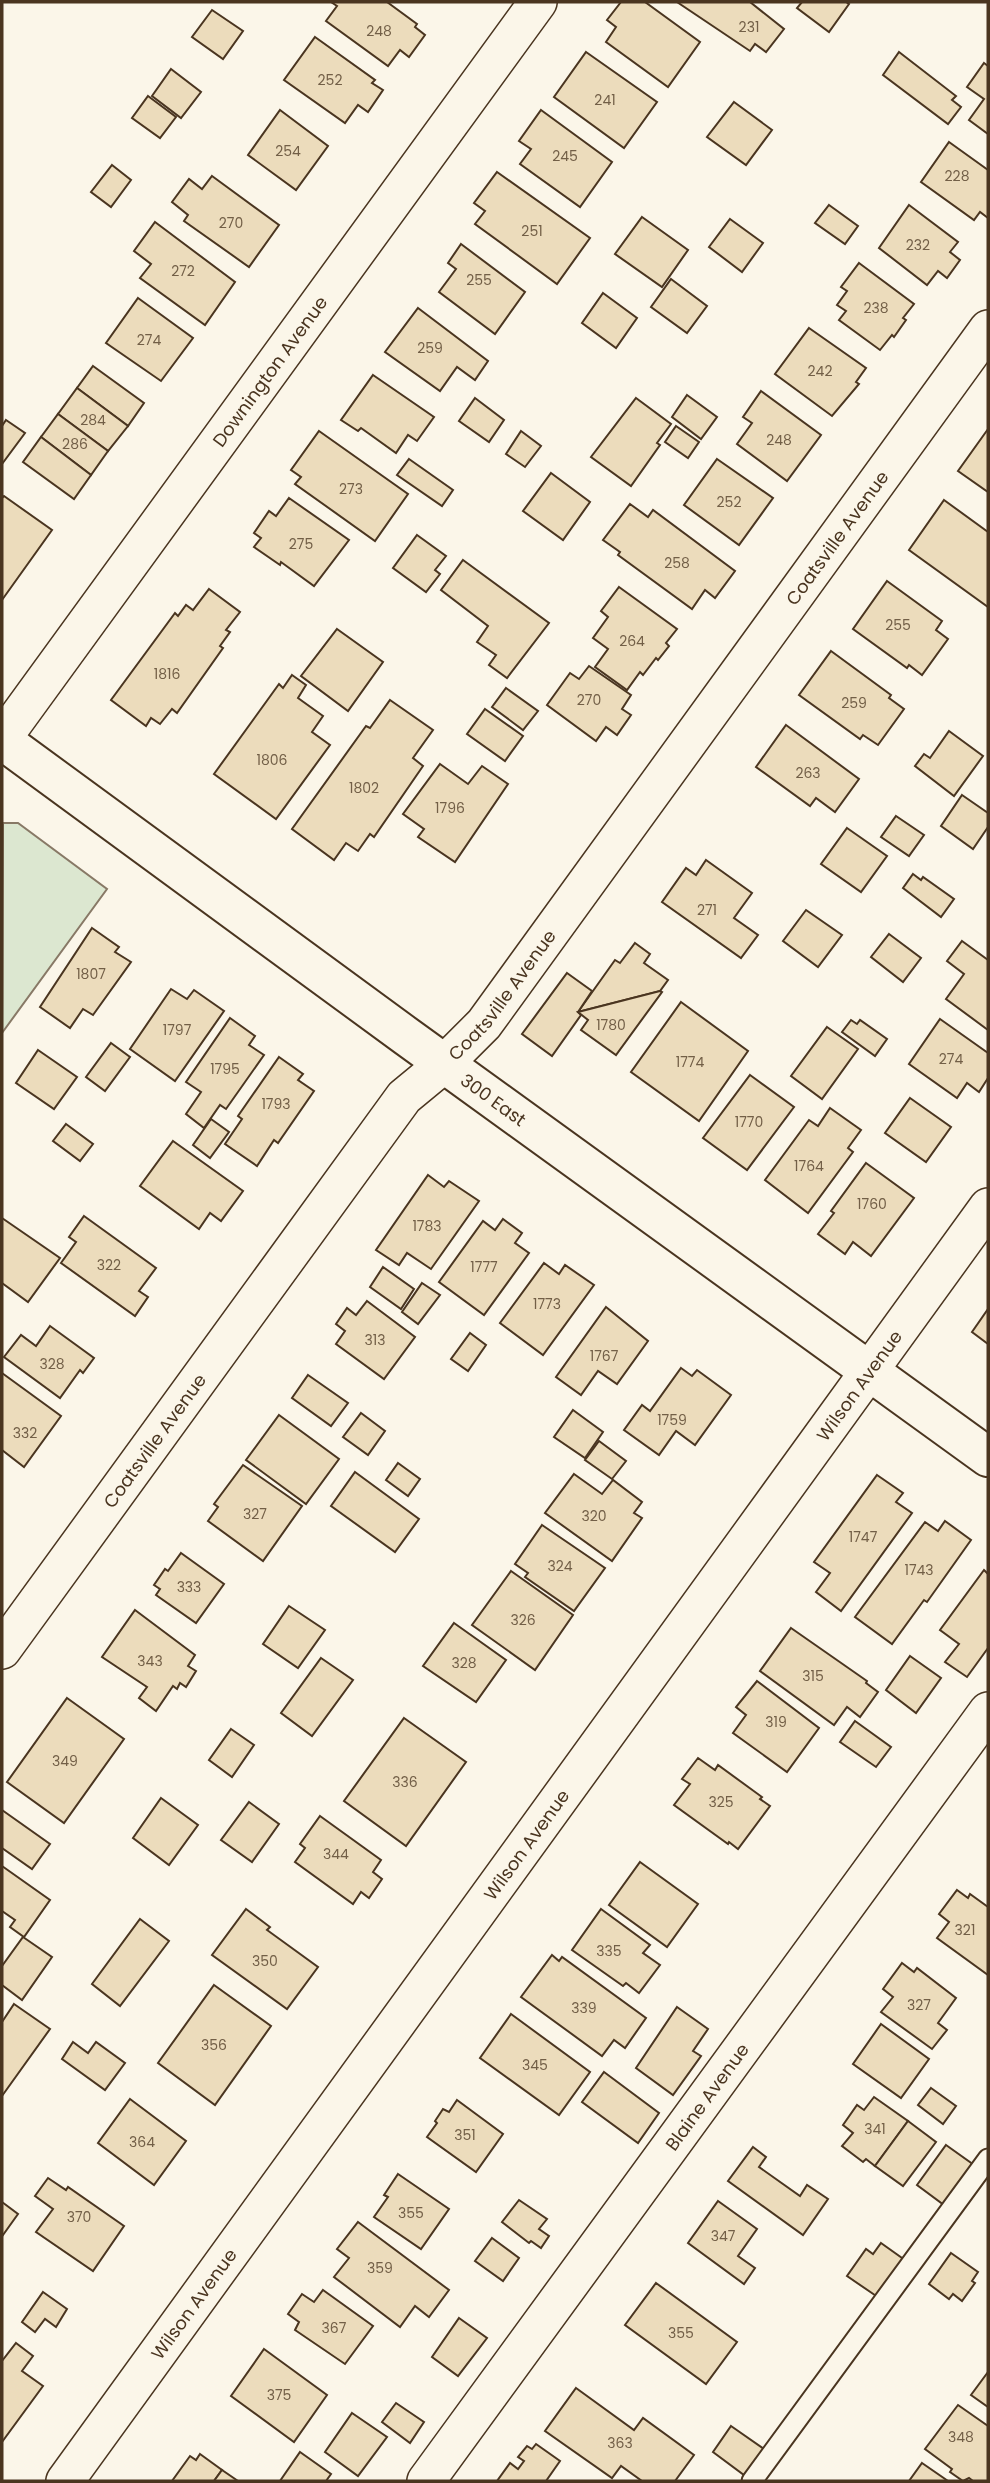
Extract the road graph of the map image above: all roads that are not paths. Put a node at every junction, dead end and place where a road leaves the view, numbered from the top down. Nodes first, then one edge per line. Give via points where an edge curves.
1 (538, 2) edge
2 (988, 329) edge
3 (2, 739) edge
4 (444, 1064) junction
5 (988, 1207) edge
6 (870, 1371) junction
7 (988, 1457) edge
8 (2, 1650) edge
9 (988, 1711) edge
10 (988, 2159) edge
11 (65, 2481) edge
12 (426, 2481) edge
13 (752, 2481) edge

1 - 3 street, Downington Avenue
2 - 4 street, Coatsville Avenue via 484,1024
3 - 4 street, 300 East
4 - 6 street, 300 East
4 - 8 street, Coatsville Avenue via 404,1097
5 - 6 street, Wilson Avenue
6 - 7 street, 300 East
6 - 11 street, Wilson Avenue
9 - 12 street, Blaine Avenue
10 - 13 lane

